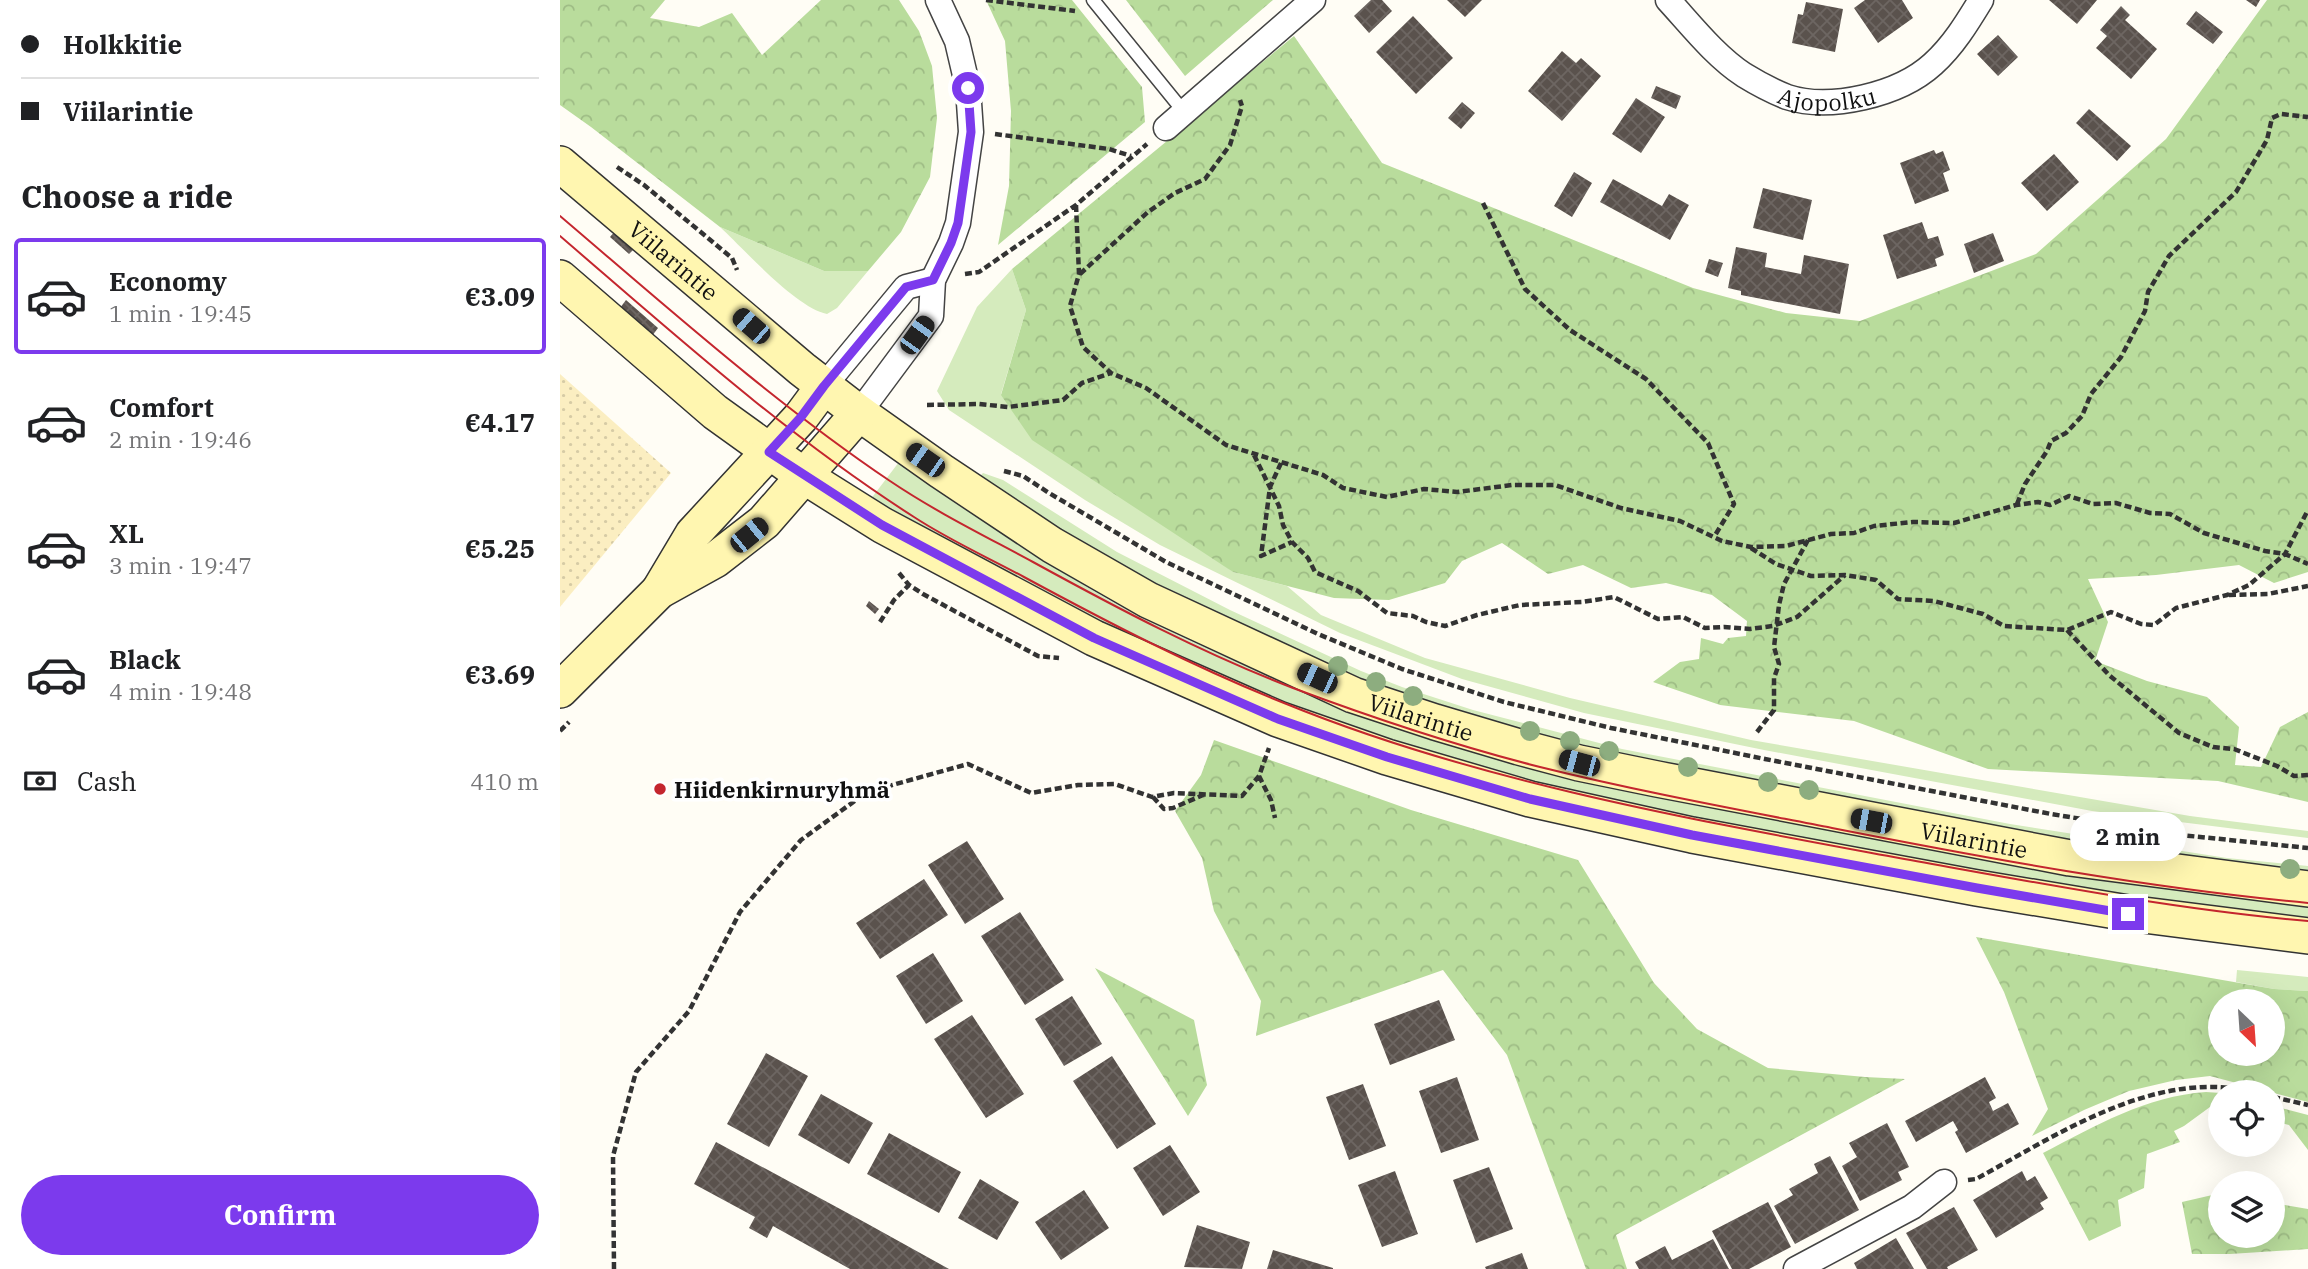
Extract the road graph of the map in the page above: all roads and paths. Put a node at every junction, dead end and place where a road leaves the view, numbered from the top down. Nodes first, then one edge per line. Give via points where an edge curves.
1 (938, 0) edge
2 (986, 0) edge
3 (1093, 0) edge
4 (1313, 0) edge
5 (1668, 0) edge
6 (1981, 0) edge
7 (1104, 13) junction
8 (1226, 75) junction
9 (2308, 117) edge
10 (1175, 120) joint
11 (1001, 135) dead end
12 (612, 163) dead end
13 (560, 164) edge
14 (1483, 203) dead end
15 (1076, 205) junction
16 (732, 258) dead end
17 (979, 272) dead end
18 (1079, 274) junction
19 (560, 278) edge
20 (933, 280) junction
21 (1111, 373) junction
22 (824, 386) junction
23 (927, 405) dead end
24 (859, 413) junction
25 (769, 452) junction
26 (1253, 454) junction
27 (1281, 463) junction
28 (1023, 476) dead end
29 (804, 477) junction
30 (1270, 487) junction
31 (2016, 505) junction
32 (2308, 510) edge
33 (1714, 537) junction
34 (1808, 540) junction
35 (1292, 542) junction
36 (1751, 547) junction
37 (2285, 554) junction
38 (2308, 564) edge
39 (1793, 569) junction
40 (1845, 575) junction
41 (909, 585) dead end
42 (2308, 586) edge
43 (659, 591) junction
44 (2227, 595) junction
45 (880, 622) dead end
46 (1777, 624) junction
47 (2067, 630) junction
48 (560, 690) edge
49 (1757, 732) dead end
50 (1272, 741) dead end
51 (2308, 775) edge
52 (1259, 776) junction
53 (1204, 794) junction
54 (1152, 797) junction
55 (1275, 818) dead end
56 (2308, 848) edge
57 (2308, 889) edge
58 (2308, 936) edge
59 (2208, 1087) edge
60 (2285, 1100) edge
61 (2308, 1105) edge
62 (1944, 1182) joint
63 (614, 1269) edge
64 (1796, 1269) edge

1 - 20 street via 957,41 968,88 971,132 958,223
2 - 7 path
3 - 7 lane
4 - 8 street
5 - 6 street, Ajopolku via 1741,73 1788,97 1814,101 1872,95 1908,80 1931,66 1949,47
7 - 10 lane
8 - 10 street
8 - 18 path via 1235,84 1242,106 1230,145 1205,179 1148,212
9 - 31 path via 2281,114 2272,118 2267,140 2236,192 2169,256 2148,292 2145,311 2121,357 2091,394 2081,416 2066,433 2051,440
11 - 15 path via 1132,156
12 - 16 path
13 - 22 main road, Viilarintie
14 - 33 path via 1525,289 1570,330 1646,379 1708,443 1734,504
15 - 17 path
15 - 18 path
18 - 21 path via 1070,306 1083,347
19 - 25 main road, Viilarintie via 689,390
20 - 22 street via 906,287
20 - 24 street via 931,316
21 - 23 path via 1083,383 1063,400 1009,407
21 - 26 path via 1146,388 1226,445
22 - 24 main road, Viilarintie
22 - 25 main road
24 - 29 main road
24 - 57 main road, Viilarintie via 1052,545 1148,600 1353,695 1579,763 2070,858
25 - 29 main road, Viilarintie
25 - 43 main road via 693,534
26 - 27 path
26 - 30 path
27 - 30 path
27 - 33 path via 1323,475 1343,488 1387,497 1424,489 1457,492 1555,485 1621,508 1679,521
28 - 56 path via 1166,562 1318,634 1402,669 1504,702 1726,752 2050,814 2182,835
29 - 43 main road via 749,535
29 - 58 main road, Viilarintie via 882,525 1094,638 1278,719 1387,757 1530,799 1692,835 2128,914
30 - 35 path
30 - 35 path via 1261,556
31 - 34 path via 1954,523 1874,526
31 - 37 path via 2050,505 2069,496 2093,504 2116,503 2170,514 2204,533
32 - 37 path
33 - 36 path
34 - 36 path
34 - 39 path
35 - 46 path via 1315,572 1358,591 1387,613 1445,626 1520,605 1614,597 1658,619 1683,617 1705,628
36 - 39 path
37 - 38 path
37 - 44 path via 2249,585
39 - 40 path via 1811,576
39 - 46 path via 1784,584
40 - 46 path via 1797,617
40 - 47 path via 1876,580 1898,599 1934,601 1983,614 2004,626
41 - 45 path
42 - 44 path via 2268,594
43 - 48 main road
44 - 47 path via 2176,608 2154,625 2111,612
46 - 49 path via 1774,710
47 - 51 path via 2109,675 2179,733 2213,747 2234,749 2294,776
50 - 52 path
52 - 53 path via 1242,796
52 - 55 path
53 - 54 path
53 - 54 path via 1164,809
54 - 63 path via 1115,785 1078,785 1031,793 968,765 867,793 802,840 740,912 688,1011 636,1072 613,1156
59 - 62 path via 2132,1099 1976,1179
60 - 61 path
62 - 64 street via 1912,1207

